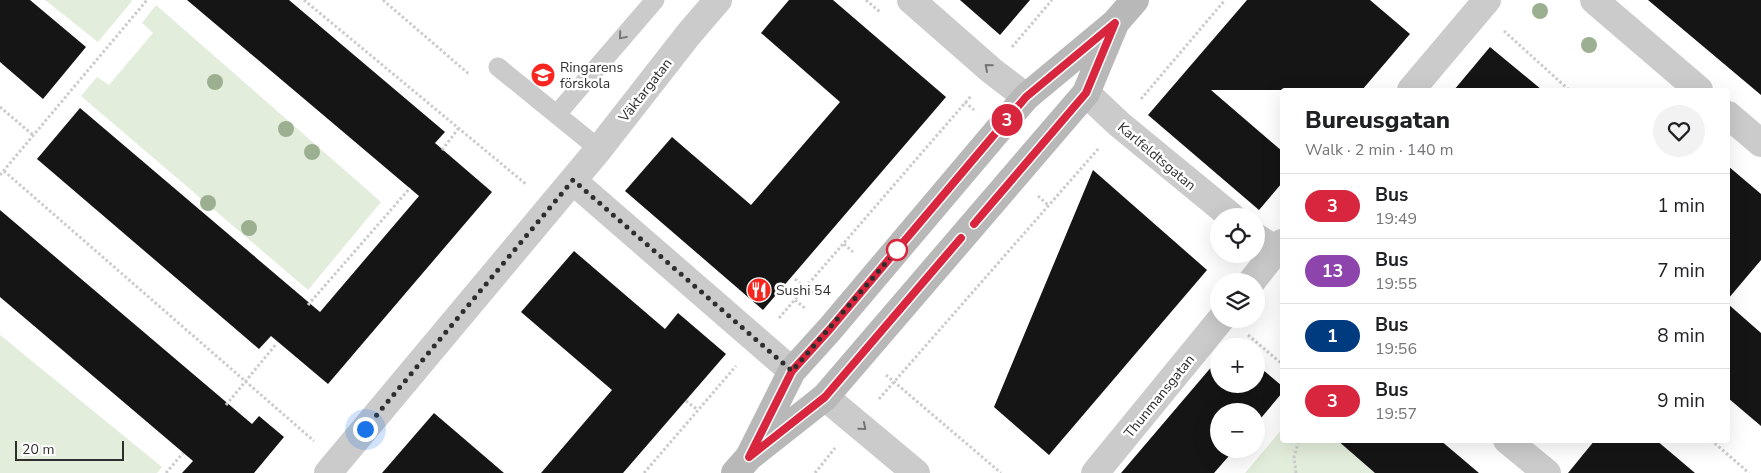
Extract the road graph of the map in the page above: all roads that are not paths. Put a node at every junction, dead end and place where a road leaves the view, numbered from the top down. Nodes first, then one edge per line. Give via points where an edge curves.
1 (655, 0) edge
2 (718, 0) edge
3 (911, 0) edge
4 (1135, 0) edge
5 (1594, 0) edge
6 (1483, 5) edge
7 (1115, 23) junction
8 (498, 67) dead end
9 (1414, 88) edge
10 (1697, 88) edge
11 (1086, 93) junction
12 (1026, 97) junction
13 (557, 114) junction
14 (1730, 116) edge
15 (1761, 143) edge
16 (599, 149) junction
17 (573, 180) junction
18 (1220, 208) edge
19 (1275, 246) edge
20 (1257, 273) edge
21 (1214, 328) edge
22 (792, 371) junction
23 (825, 397) junction
24 (1512, 443) edge
25 (742, 465) edge
26 (328, 473) edge
27 (916, 473) edge
28 (1095, 473) edge
29 (1548, 473) edge

1 -> 13 lane
2 - 16 street, Väktargatan
12 -> 3 street
4 - 7 main road
5 - 10 street
6 - 9 street
7 - 11 main road
7 - 12 main road
8 - 13 lane
11 - 18 street, Karlfeldtsgatan
11 - 23 main road
12 - 22 main road
13 - 16 lane
14 - 15 street
16 - 17 street, Väktargatan
17 - 22 street
17 - 26 street, Väktargatan
19 - 20 street
21 - 28 street, Thunmansgatan
22 - 25 main road
23 - 25 main road
23 -> 27 street
24 - 29 street

